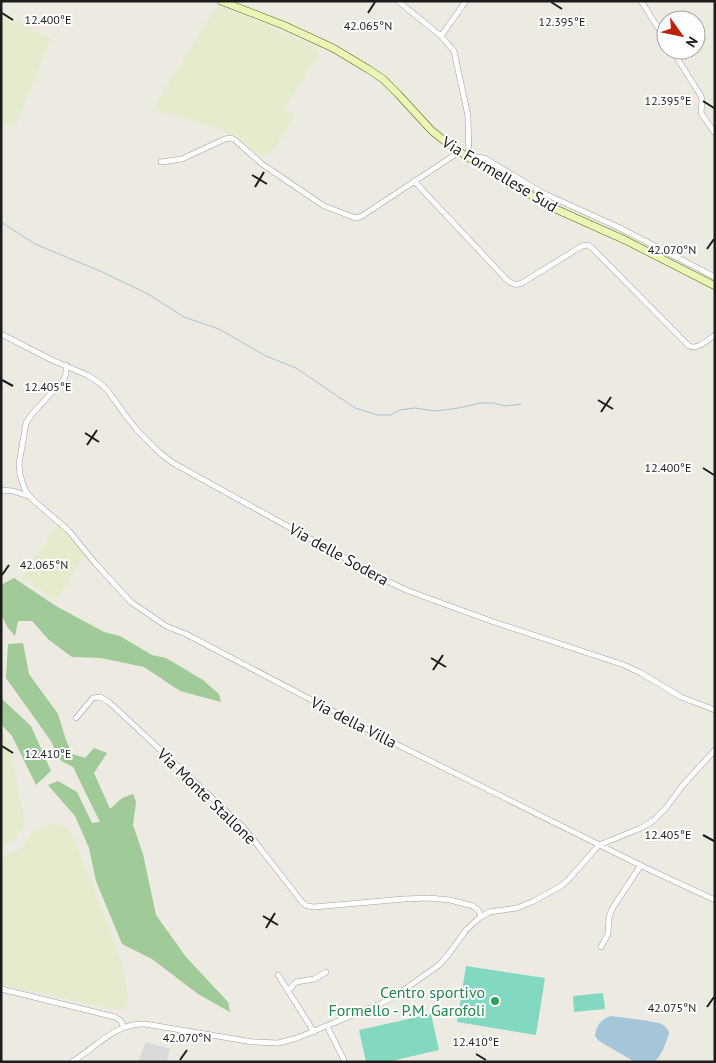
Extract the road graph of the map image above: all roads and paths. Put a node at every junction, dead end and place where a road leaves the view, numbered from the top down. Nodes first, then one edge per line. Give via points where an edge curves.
1 (221, 1) edge
2 (398, 1) edge
3 (466, 1) edge
4 (641, 1) edge
5 (656, 24) edge
6 (441, 36) junction
7 (678, 60) edge
8 (715, 133) edge
9 (459, 152) junction
10 (469, 158) junction
11 (161, 162) dead end
12 (414, 181) junction
13 (715, 277) edge
14 (715, 286) edge
15 (1, 334) edge
16 (715, 335) edge
17 (66, 365) junction
18 (1, 490) edge
19 (28, 496) junction
20 (715, 710) edge
21 (76, 718) dead end
22 (715, 750) edge
23 (599, 845) junction
24 (641, 865) junction
25 (715, 900) edge
26 (481, 916) junction
27 (601, 947) dead end
28 (326, 972) dead end
29 (278, 975) dead end
30 (1, 990) edge
31 (288, 991) junction
32 (327, 1026) junction
33 (124, 1028) junction
34 (314, 1032) junction
35 (72, 1062) edge
36 (345, 1062) edge

1 - 9 street, Via Formellese Sud via 316,40 372,71
2 - 6 street
3 - 6 street
4 - 5 street
6 - 10 street via 455,55 469,118
7 - 8 street via 701,96 701,113
9 - 10 street, Via Formellese Sud
9 - 12 street
10 - 13 street via 486,159 543,193
10 - 14 street, Via Formellese Sud via 545,203
11 - 12 street via 180,159 225,139 232,139 321,204 354,218
12 - 16 street via 512,284 524,283 588,245 689,346 697,347
15 - 17 street, Via delle Sodera
17 - 19 street via 64,378 32,414 26,426 19,469
17 - 20 street, Via delle Sodera via 87,374 103,386 133,425 168,460 383,579 491,621 628,666 681,697
18 - 19 street, Via della Villa
19 - 23 street, Via della Villa via 66,528 131,602 166,626
21 - 26 street, Via Monte Stallone via 93,698 100,697 109,702 242,826 307,906 429,898 472,906
22 - 23 street via 652,821
23 - 24 street, Via della Villa
23 - 26 street via 561,886 527,904
24 - 25 street, Via della Villa
24 - 27 street via 612,909 609,932
26 - 32 street via 434,969 382,1003
28 - 31 street via 294,984
29 - 31 street
30 - 33 street via 115,1017
31 - 34 street
32 - 34 street
32 - 36 street
33 - 34 street via 145,1024 272,1044
33 - 35 street

